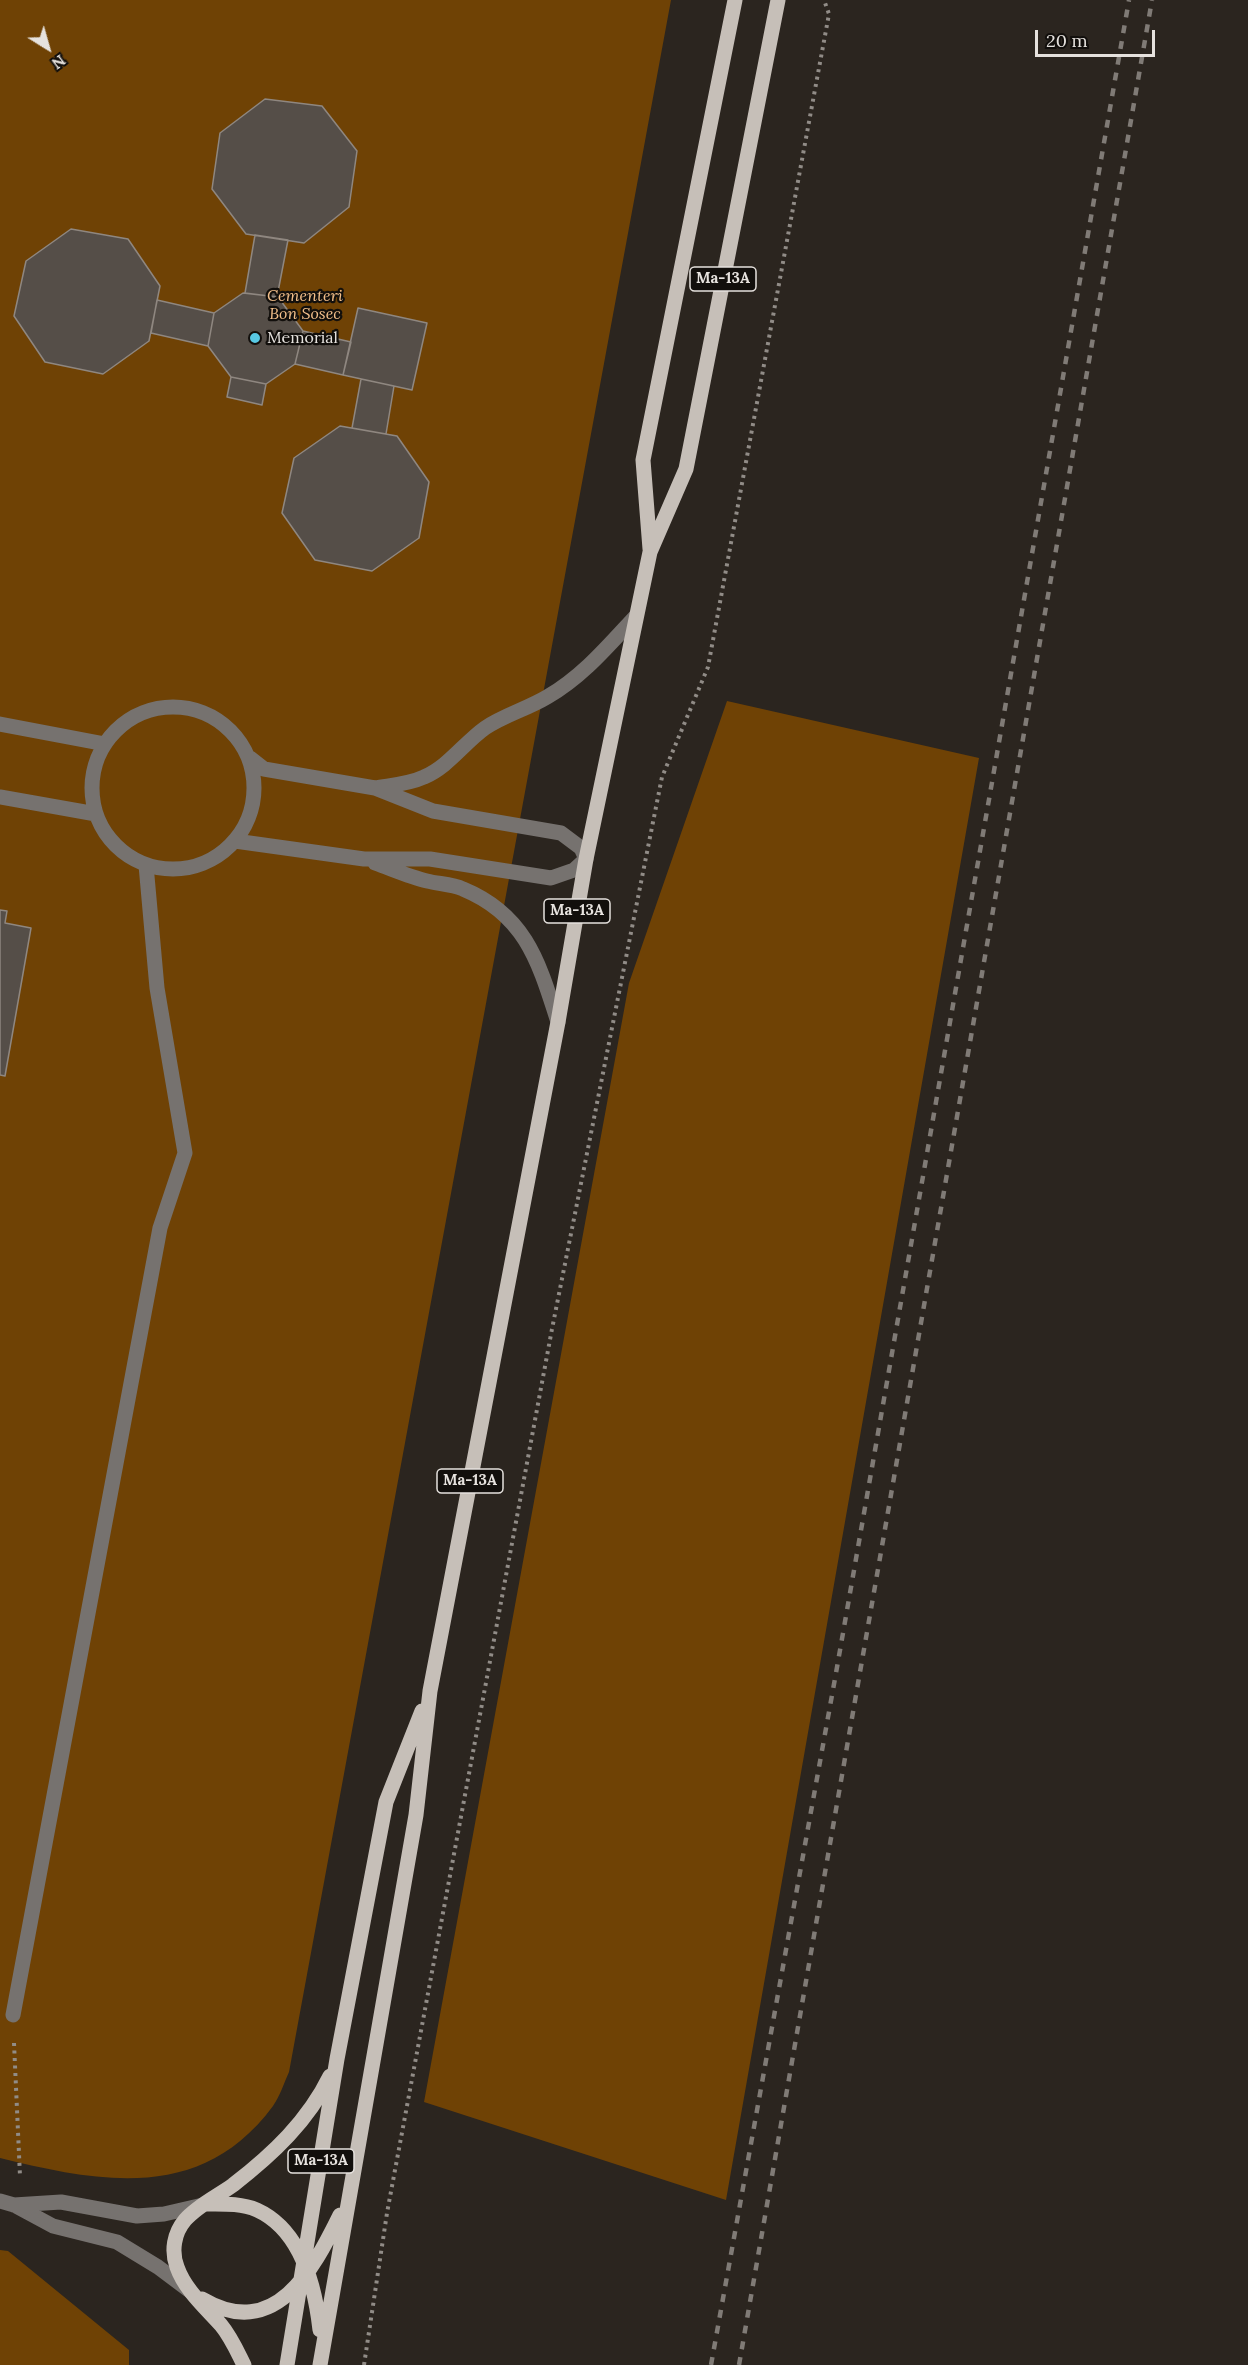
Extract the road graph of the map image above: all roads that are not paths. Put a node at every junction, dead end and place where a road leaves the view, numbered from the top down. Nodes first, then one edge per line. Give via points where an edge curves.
1 (735, 0) edge
2 (778, 0) edge
3 (650, 552) junction
4 (635, 617) junction
5 (0, 724) edge
6 (105, 744) junction
7 (250, 758) junction
8 (375, 788) junction
9 (0, 797) edge
10 (96, 814) junction
11 (235, 841) junction
12 (364, 859) junction
13 (586, 859) junction
14 (146, 865) junction
15 (558, 1022) junction
16 (430, 1691) junction
17 (13, 2015) road end
18 (337, 2060) junction
19 (348, 2197) junction
20 (7, 2203) edge
21 (206, 2204) junction
22 (304, 2273) junction
23 (192, 2293) junction
24 (322, 2348) junction
25 (244, 2365) edge
26 (287, 2365) edge
27 (320, 2365) edge

1 - 3 main road, Ma-13A via 643,460
2 - 3 main road, Ma-13A via 686,469
3 - 4 main road, Ma-13A
4 - 8 street via 576,677 546,698 502,717 426,777
4 - 13 main road, Ma-13A
5 - 6 street
6 - 7 street via 122,725 144,712 169,706 194,709 218,720 237,736
6 - 10 street via 95,766 92,790
7 - 8 street via 264,769
7 - 11 street via 254,801 247,823
8 - 13 street via 433,811 561,833 581,848
9 - 10 street
10 - 14 street via 107,835 124,853
11 - 12 street
11 - 14 street via 216,857 194,866 170,869
12 - 13 street via 430,859 551,878 574,870
12 - 15 street via 461,888 499,910 530,945
13 - 15 main road, Ma-13A
14 - 17 street via 157,988 185,1153 160,1228
15 - 16 main road, Ma-13A
16 - 18 main road via 386,1802
16 - 19 main road, Ma-13A via 416,1815
18 - 21 main road via 322,2092 294,2131 255,2168
18 - 22 main road, Ma-13A
19 - 22 main road via 327,2242
19 - 24 main road, Ma-13A
20 - 21 street via 61,2202 137,2216
20 - 23 street via 53,2226 124,2245
21 - 22 main road via 243,2206 271,2219 290,2239
21 - 23 main road via 184,2221 174,2243 177,2268
22 - 23 main road via 282,2299 241,2313 212,2305
22 - 24 main road via 317,2305
22 - 26 main road, Ma-13A
23 - 25 main road via 223,2327
24 - 27 main road, Ma-13A

